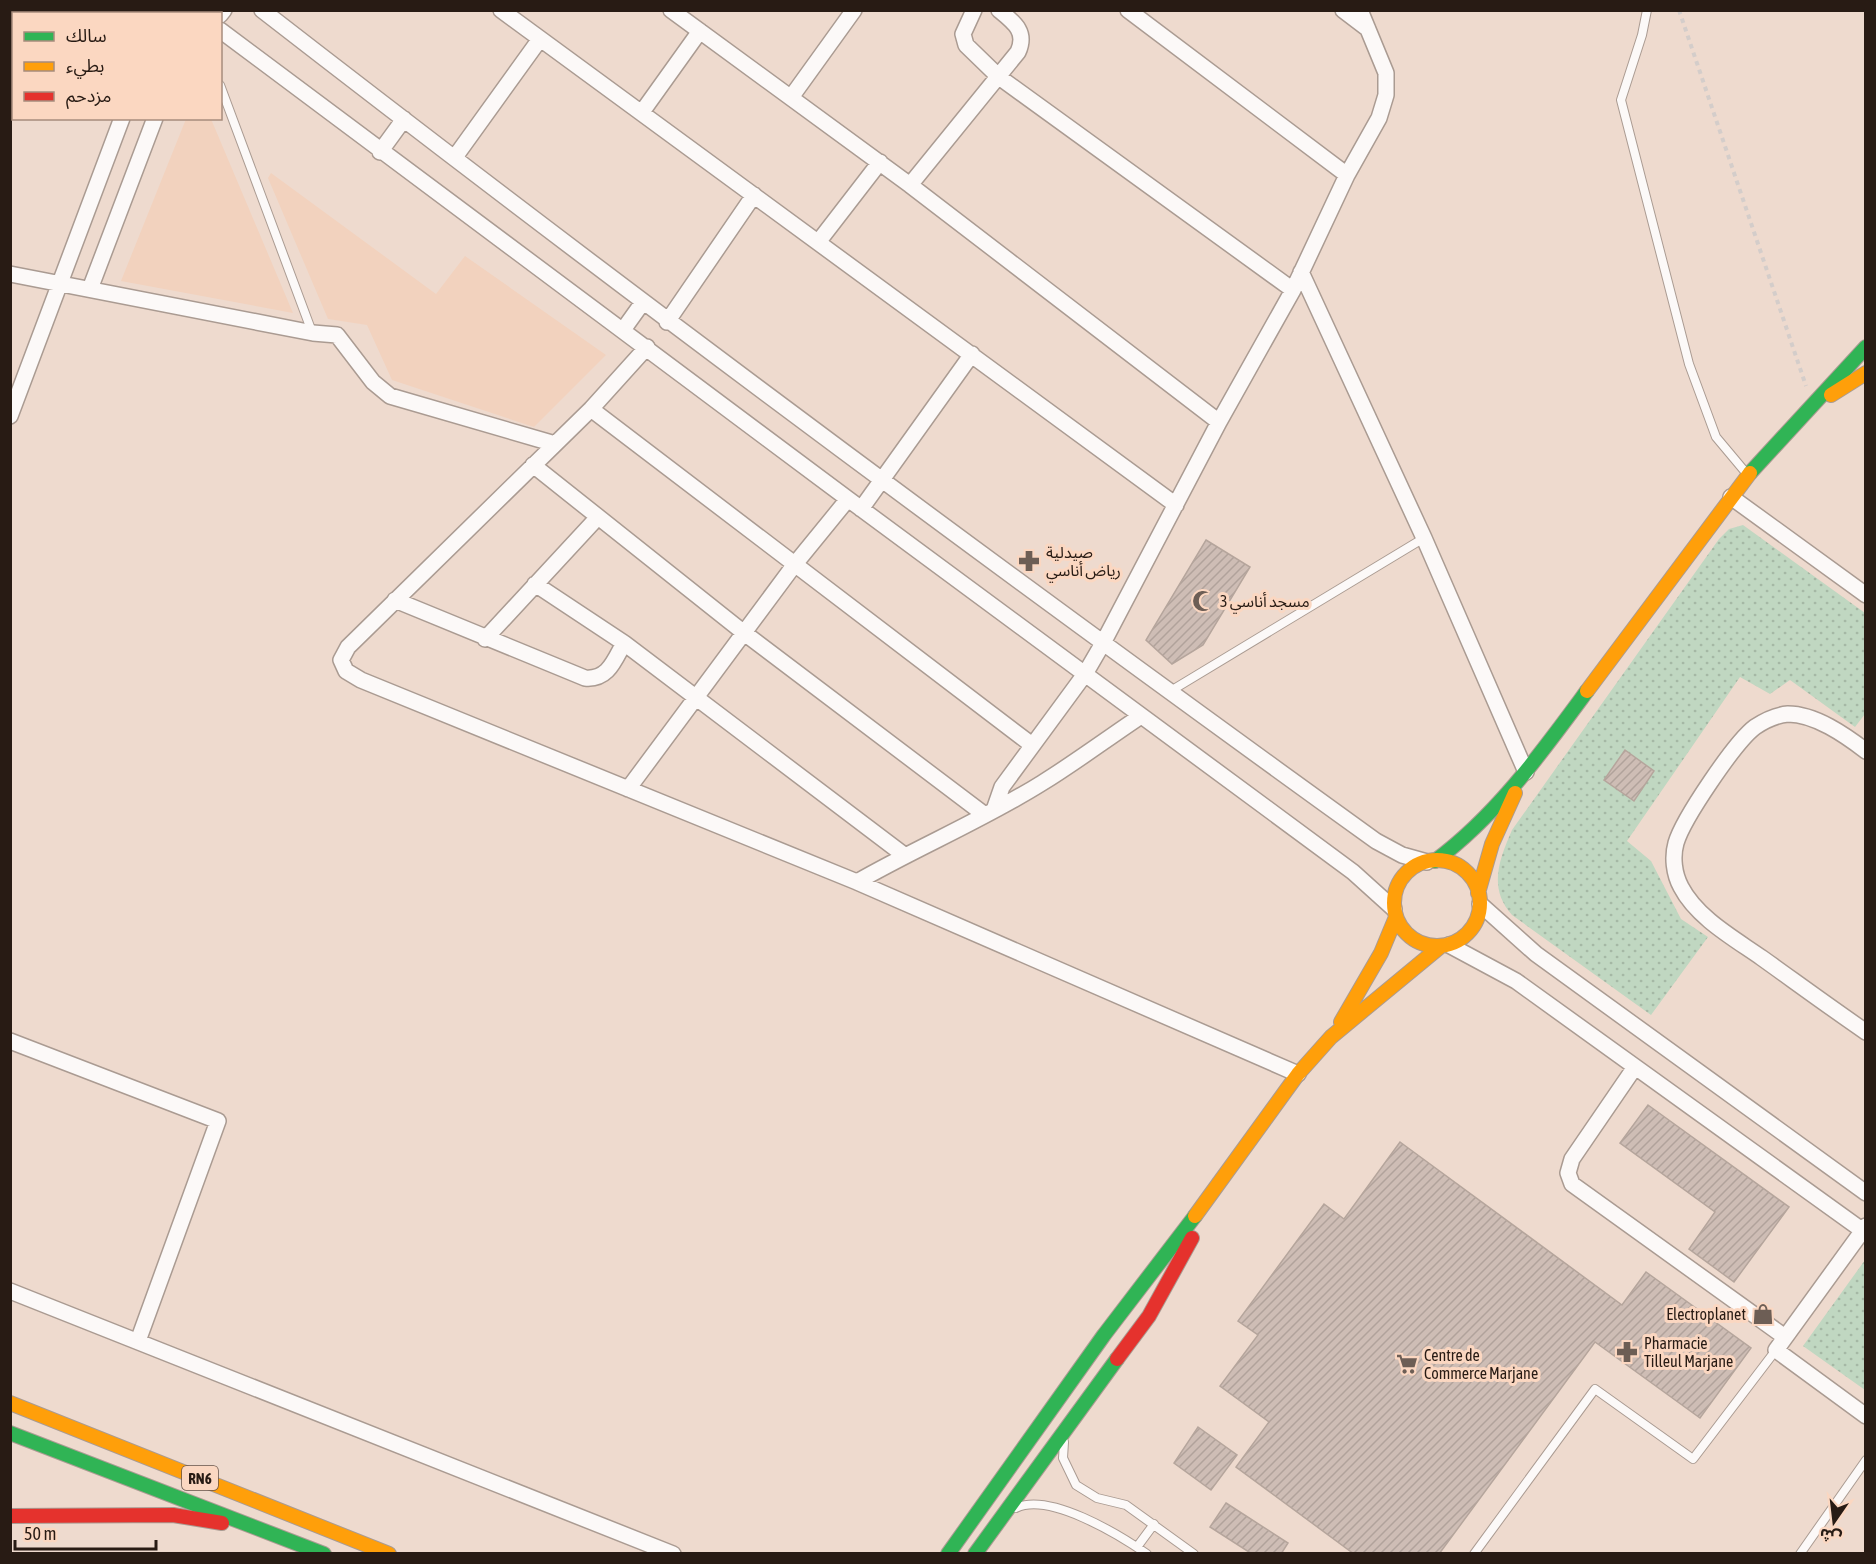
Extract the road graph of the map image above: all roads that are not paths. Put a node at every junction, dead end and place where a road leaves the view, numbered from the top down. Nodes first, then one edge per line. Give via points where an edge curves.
1 (262, 10) edge
2 (501, 10) edge
3 (671, 10) edge
4 (854, 10) edge
5 (974, 10) edge
6 (999, 10) edge
7 (1128, 10) edge
8 (1343, 10) edge
9 (1360, 10) edge
10 (1647, 10) edge
11 (1368, 28) junction
12 (700, 31) junction
13 (222, 32) edge
14 (540, 39) junction
15 (999, 77) junction
16 (222, 90) edge
17 (792, 96) junction
18 (642, 112) junction
19 (404, 119) junction
20 (121, 120) edge
21 (153, 120) edge
22 (380, 152) junction
23 (455, 157) junction
24 (880, 162) junction
25 (1347, 175) junction
26 (910, 185) junction
27 (754, 195) junction
28 (819, 241) junction
29 (1301, 272) junction
30 (10, 274) edge
31 (60, 284) junction
32 (90, 290) junction
33 (1293, 290) junction
34 (643, 302) junction
35 (668, 322) junction
36 (623, 330) junction
37 (313, 333) junction
38 (1866, 346) edge
39 (647, 347) junction
40 (972, 354) junction
41 (1866, 373) edge
42 (1813, 406) junction
43 (591, 409) junction
44 (10, 416) edge
45 (1219, 422) junction
46 (555, 444) junction
47 (533, 465) junction
48 (1748, 475) junction
49 (881, 480) junction
50 (1731, 497) junction
51 (848, 500) junction
52 (1176, 505) junction
53 (861, 509) junction
54 (598, 517) junction
55 (1424, 538) junction
56 (795, 564) junction
57 (536, 584) junction
58 (1866, 595) edge
59 (395, 600) junction
60 (743, 632) junction
61 (485, 639) junction
62 (624, 643) junction
63 (1103, 644) junction
64 (1085, 674) junction
65 (1169, 692) junction
66 (696, 697) junction
67 (1141, 716) junction
68 (1032, 746) junction
69 (1864, 746) edge
70 (1523, 776) junction
71 (628, 789) junction
72 (989, 812) junction
73 (904, 855) junction
74 (1431, 861) junction
75 (857, 882) junction
76 (1479, 899) junction
77 (1395, 913) junction
78 (1445, 945) junction
79 (1866, 1032) edge
80 (1331, 1037) junction
81 (10, 1041) edge
82 (1635, 1067) junction
83 (1298, 1074) junction
84 (1226, 1178) junction
85 (1866, 1193) edge
86 (1864, 1230) edge
87 (10, 1291) edge
88 (1785, 1337) junction
89 (138, 1341) junction
90 (1776, 1350) junction
91 (10, 1403) edge
92 (1866, 1416) edge
93 (1067, 1430) junction
94 (10, 1433) edge
95 (1866, 1460) edge
96 (1003, 1514) junction
97 (10, 1515) edge
98 (1154, 1524) junction
99 (260, 1528) junction
100 (1137, 1547) junction
101 (324, 1554) edge
102 (390, 1554) edge
103 (673, 1554) edge
104 (948, 1554) edge
105 (975, 1554) edge
106 (1147, 1554) edge
107 (1194, 1554) edge
108 (1474, 1554) edge
109 (1800, 1554) edge

1 - 19 street
2 - 14 street
3 - 12 street
4 - 17 street
5 - 15 street via 963,34 966,45
6 - 15 street via 1017,26 1022,39 1018,52
7 - 25 street
8 - 11 street
9 - 11 street
10 - 48 lane via 1621,100 1689,364 1716,437
11 - 25 street via 1383,63 1386,95 1373,132
12 - 17 street
12 - 18 street
13 - 22 street
14 - 18 street
14 - 23 street
15 - 26 street
15 - 33 street
16 - 37 lane
17 - 24 street
18 - 27 street
19 - 22 street
19 - 23 street
20 - 31 street
21 - 32 street
22 - 36 street
23 - 34 street
24 - 26 street
24 - 28 street
25 - 29 street
26 - 45 street
27 - 28 street
27 - 35 street
28 - 40 street
29 - 33 street
29 - 55 street
30 - 31 street
31 - 32 street
31 - 44 street
32 - 37 street
33 - 45 street
34 - 35 street
34 - 36 street
35 - 49 street
36 - 39 street
37 - 46 street via 337,335 373,382 390,396
38 - 42 main road
39 - 43 street
39 - 51 street
40 - 49 street
40 - 52 street
41 - 42 main road
42 - 48 main road
43 - 46 street
43 - 56 street
45 - 52 street
46 - 47 street
47 - 54 street
47 - 59 street
48 - 50 main road
49 - 53 street
49 - 63 street
50 - 58 street
50 - 70 main road
51 - 53 street
51 - 56 street
52 - 63 street
53 - 64 street
54 - 57 street
54 - 60 street
55 - 65 lane
55 - 70 street
56 - 60 street
56 - 68 street
57 - 61 street
57 - 62 street
59 - 61 street
59 - 71 street via 343,654 342,666 346,671
60 - 66 street
60 - 72 street
61 - 62 street via 594,679 606,673
62 - 66 street
63 - 64 street
63 - 65 street
64 - 67 street
64 - 68 street
65 - 74 street via 1376,841 1402,855
66 - 71 street
66 - 73 street
67 - 72 street via 1042,783
67 - 77 street via 1353,872
68 - 72 street
69 - 79 street via 1807,718 1788,714 1754,728 1736,746 1685,823 1676,843 1673,864 1680,886 1693,904
70 - 74 main road via 1458,844
70 - 76 main road via 1492,844
71 - 75 street
72 - 73 street
73 - 75 street
74 - 76 main road via 1462,869 1475,884
74 - 77 main road via 1415,866 1398,885
75 - 83 street
76 - 78 main road via 1471,929 1461,939
76 - 85 street via 1536,954
77 - 78 main road via 1413,939 1427,945
77 - 80 main road via 1381,953
78 - 80 main road
78 - 82 street via 1516,981
80 - 83 main road
81 - 89 street via 218,1121
82 - 86 street
82 - 88 street via 1572,1159 1568,1173 1572,1184
83 - 84 main road
84 - 93 main road via 1149,1316
84 - 104 main road via 1104,1335
86 - 88 street
87 - 89 street
88 - 90 street
89 - 103 street
90 - 92 street
90 - 108 lane via 1693,1458 1595,1389
91 - 102 main road, RN6
93 - 96 main road
93 - 98 lane via 1063,1458 1076,1485 1097,1498 1126,1505
94 - 99 main road, RN6
95 - 109 lane
96 - 100 lane via 1038,1503 1098,1526
96 - 105 main road
97 - 99 main road via 173,1515
98 - 100 lane
98 - 107 lane
99 - 101 main road, RN6
100 - 106 lane

